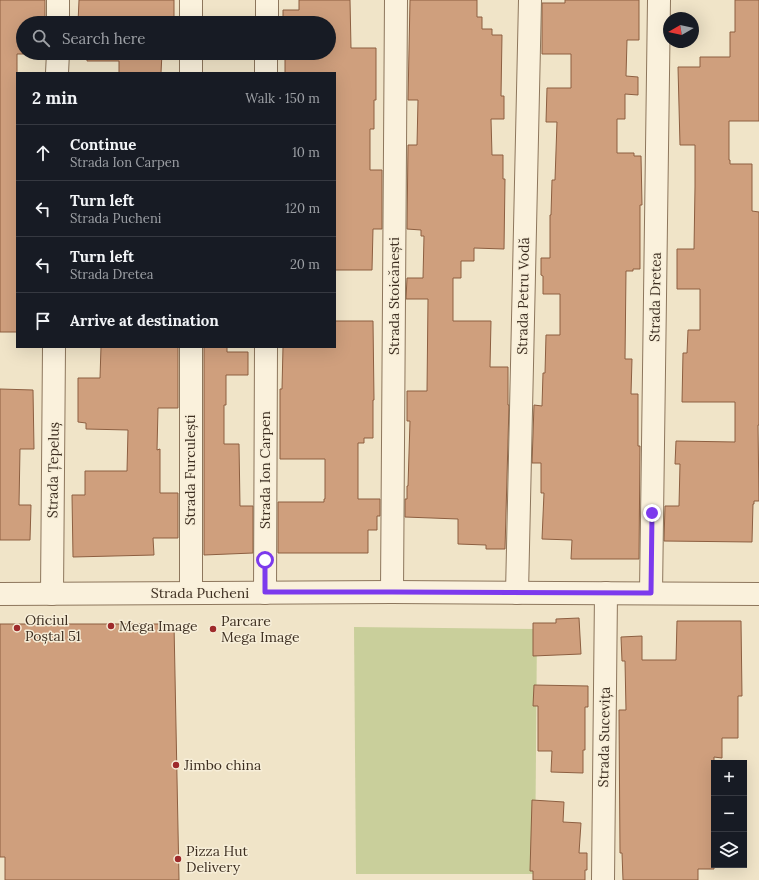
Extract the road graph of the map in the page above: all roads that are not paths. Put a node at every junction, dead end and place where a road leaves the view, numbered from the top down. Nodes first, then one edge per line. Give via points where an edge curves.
1 (58, 0) edge
2 (192, 0) edge
3 (267, 0) edge
4 (396, 0) edge
5 (530, 0) edge
6 (659, 0) edge
7 (58, 16) edge
8 (191, 16) edge
9 (266, 16) edge
10 (58, 60) edge
11 (191, 60) edge
12 (266, 60) edge
13 (57, 72) edge
14 (191, 72) edge
15 (266, 72) edge
16 (54, 348) edge
17 (191, 348) edge
18 (266, 348) edge
19 (265, 592) junction
20 (392, 592) junction
21 (517, 592) junction
22 (191, 593) junction
23 (606, 593) junction
24 (651, 593) junction
25 (0, 594) edge
26 (52, 594) junction
27 (759, 594) edge
28 (603, 880) edge

1 - 7 street
2 - 8 street
3 - 9 street
4 - 20 street, Strada Stoicănești
5 - 21 street, Strada Petru Vodă
6 - 24 street, Strada Dretea
10 - 13 street
11 - 14 street
12 - 15 street
16 - 26 street, Strada Țepeluș
17 - 22 street, Strada Furculești
18 - 19 street, Strada Ion Carpen
19 - 20 street, Strada Pucheni
19 - 22 street, Strada Pucheni
20 - 21 street, Strada Pucheni
21 - 23 street, Strada Pucheni
22 - 26 street, Strada Pucheni
23 - 24 street, Strada Pucheni
23 - 28 street, Strada Sucevița
24 - 27 street, Strada Pucheni
25 - 26 street, Strada Pucheni

